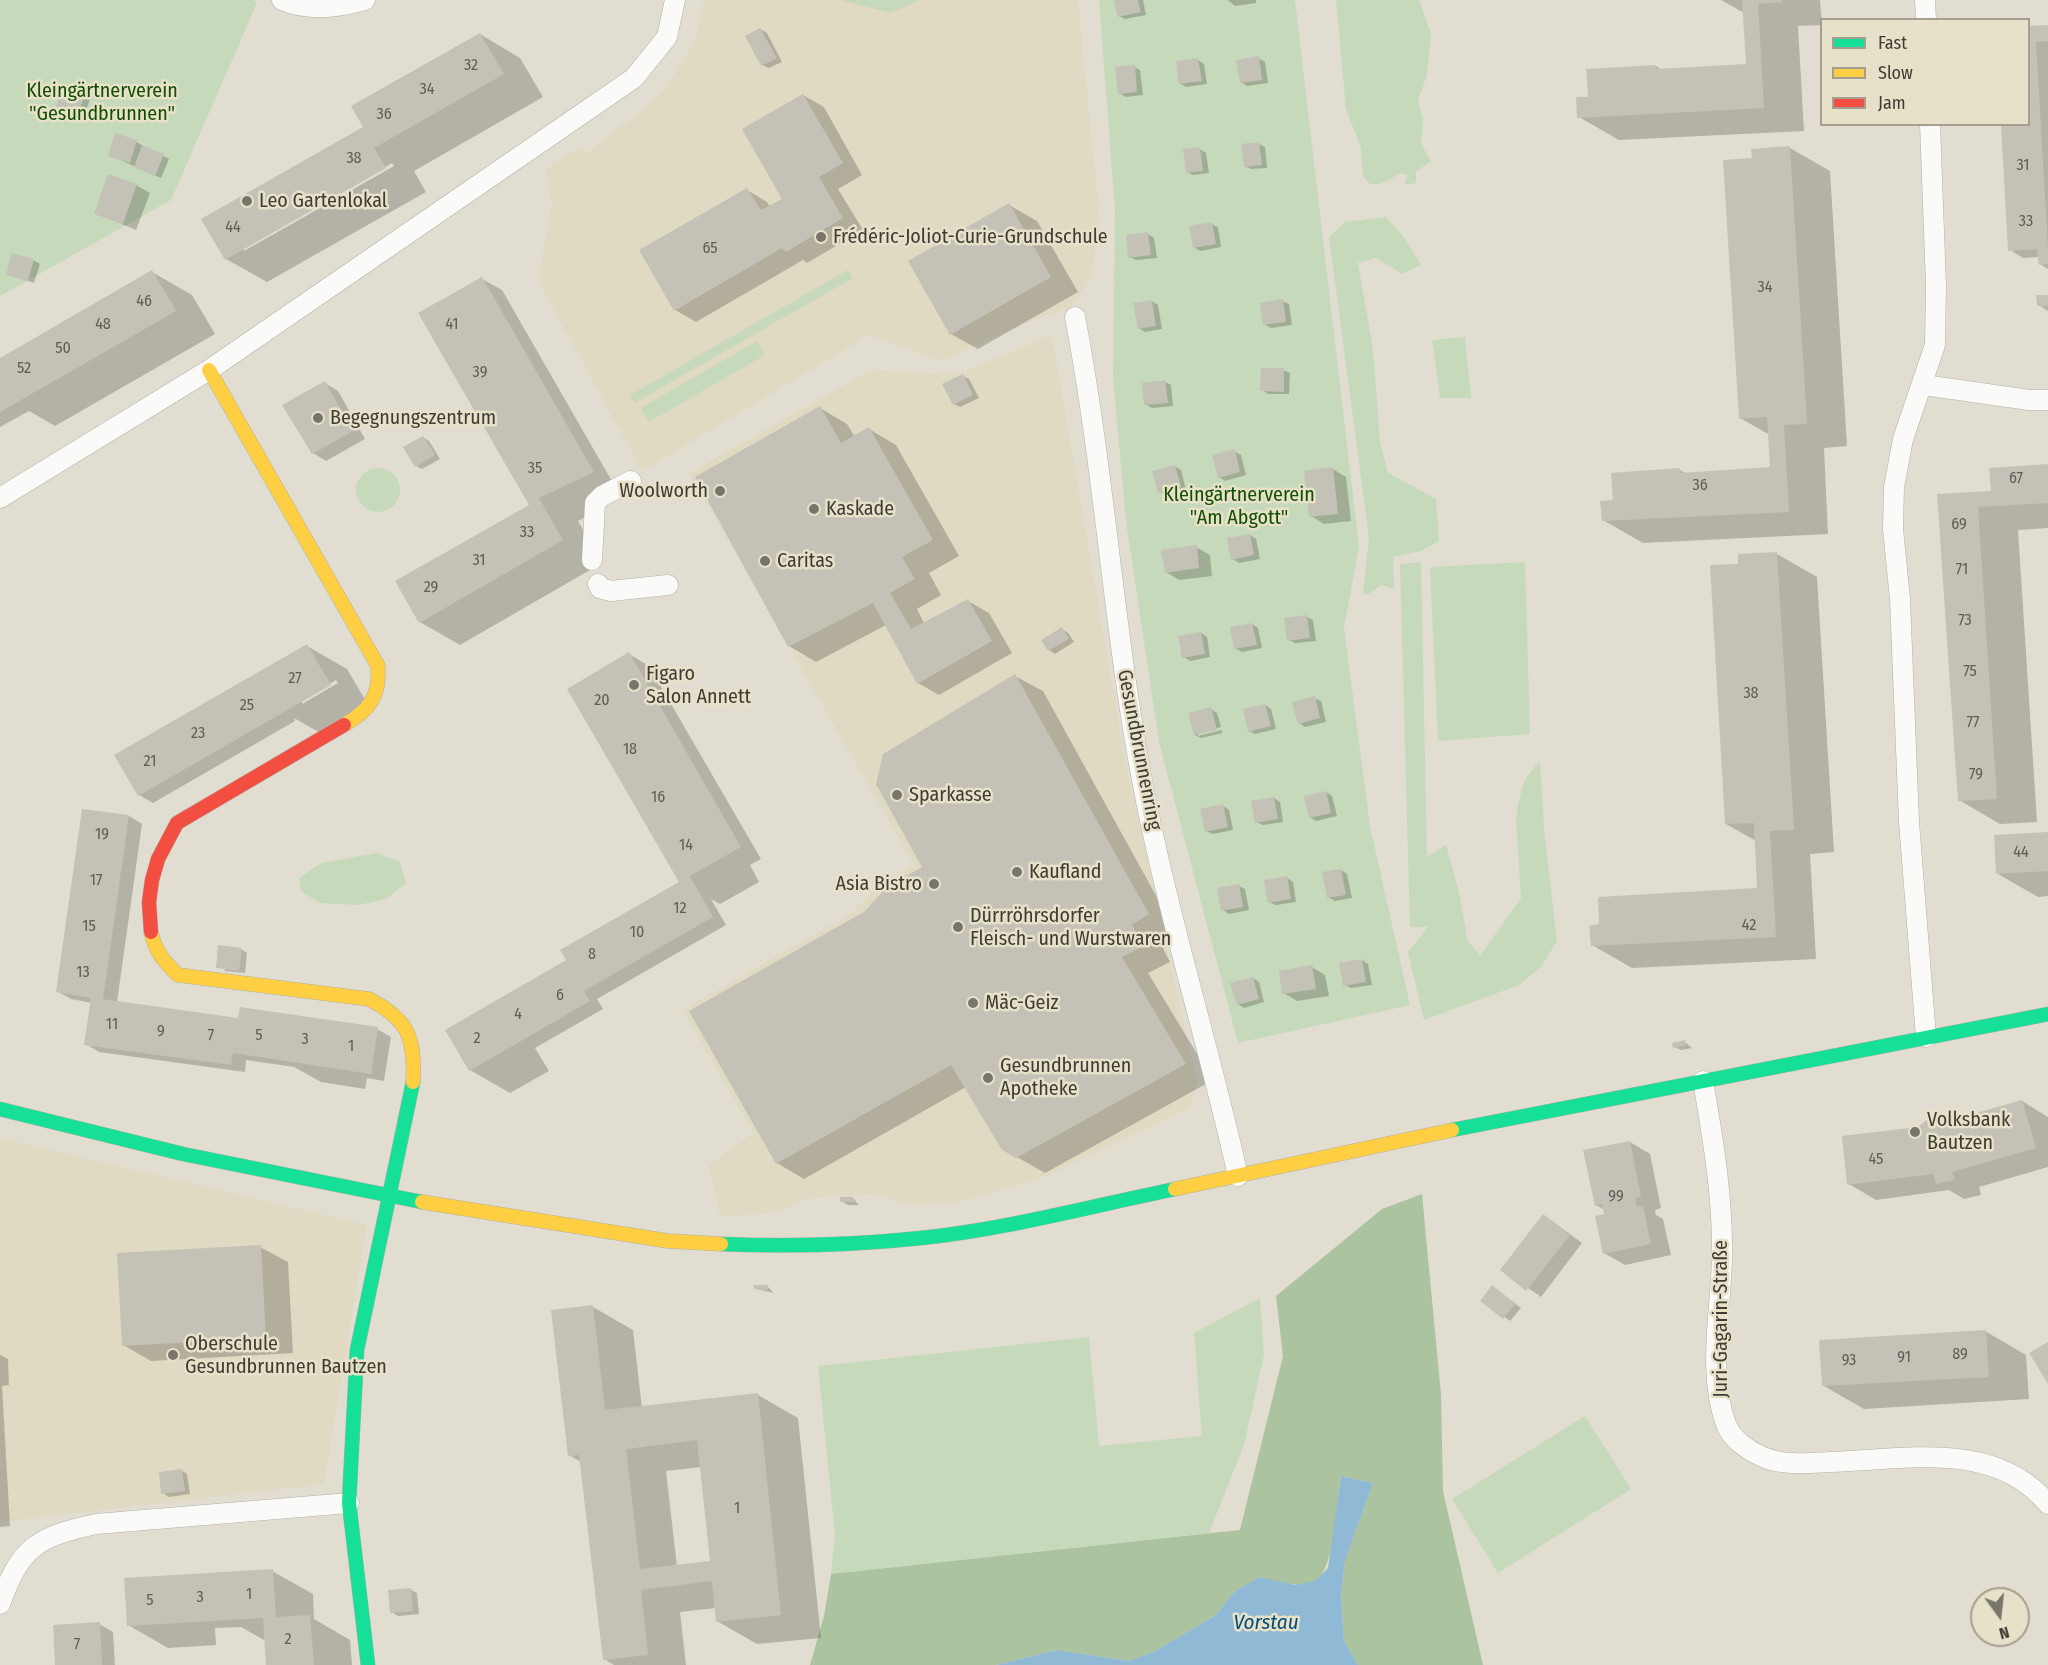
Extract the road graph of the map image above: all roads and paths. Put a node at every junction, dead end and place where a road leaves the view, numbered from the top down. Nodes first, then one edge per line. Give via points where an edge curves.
1 (282, 0) edge
2 (364, 0) edge
3 (675, 0) edge
4 (1925, 0) edge
5 (1926, 18) edge
6 (1930, 126) edge
7 (1075, 317) dead end
8 (209, 370) junction
9 (1923, 385) junction
10 (2048, 400) edge
11 (631, 481) dead end
12 (0, 498) edge
13 (668, 585) dead end
14 (2048, 1014) edge
15 (1926, 1037) junction
16 (1703, 1081) junction
17 (0, 1109) edge
18 (1238, 1176) junction
19 (390, 1197) junction
20 (349, 1503) junction
21 (2048, 1504) edge
22 (0, 1604) edge
23 (368, 1665) edge

1 - 2 street via 316,7 344,6
3 - 8 street via 667,37 634,78
4 - 5 street
6 - 9 street via 1935,345
7 - 18 street, Gesundbrunnenring via 1141,776
8 - 12 street
8 - 19 street via 378,666 380,684 368,709 354,719 177,823 158,860 149,906 150,923 158,956 178,975 369,999 391,1010 406,1025 414,1049 413,1084
9 - 10 street
9 - 15 street via 1903,439 1894,487 1893,529 1900,599 1909,822
11 - 13 street via 595,503 595,572 600,588 611,591
14 - 15 street
15 - 16 street
16 - 18 street
16 - 21 street, Juri-Gagarin-Straße via 1720,1194 1719,1386 1727,1427 1739,1442 1764,1457 1797,1464 1946,1458 1979,1461 2022,1479
17 - 19 street via 183,1154
18 - 19 street via 922,1238 764,1246 668,1241
19 - 20 street via 357,1350
20 - 22 street via 96,1524 56,1533 23,1556
20 - 23 street

